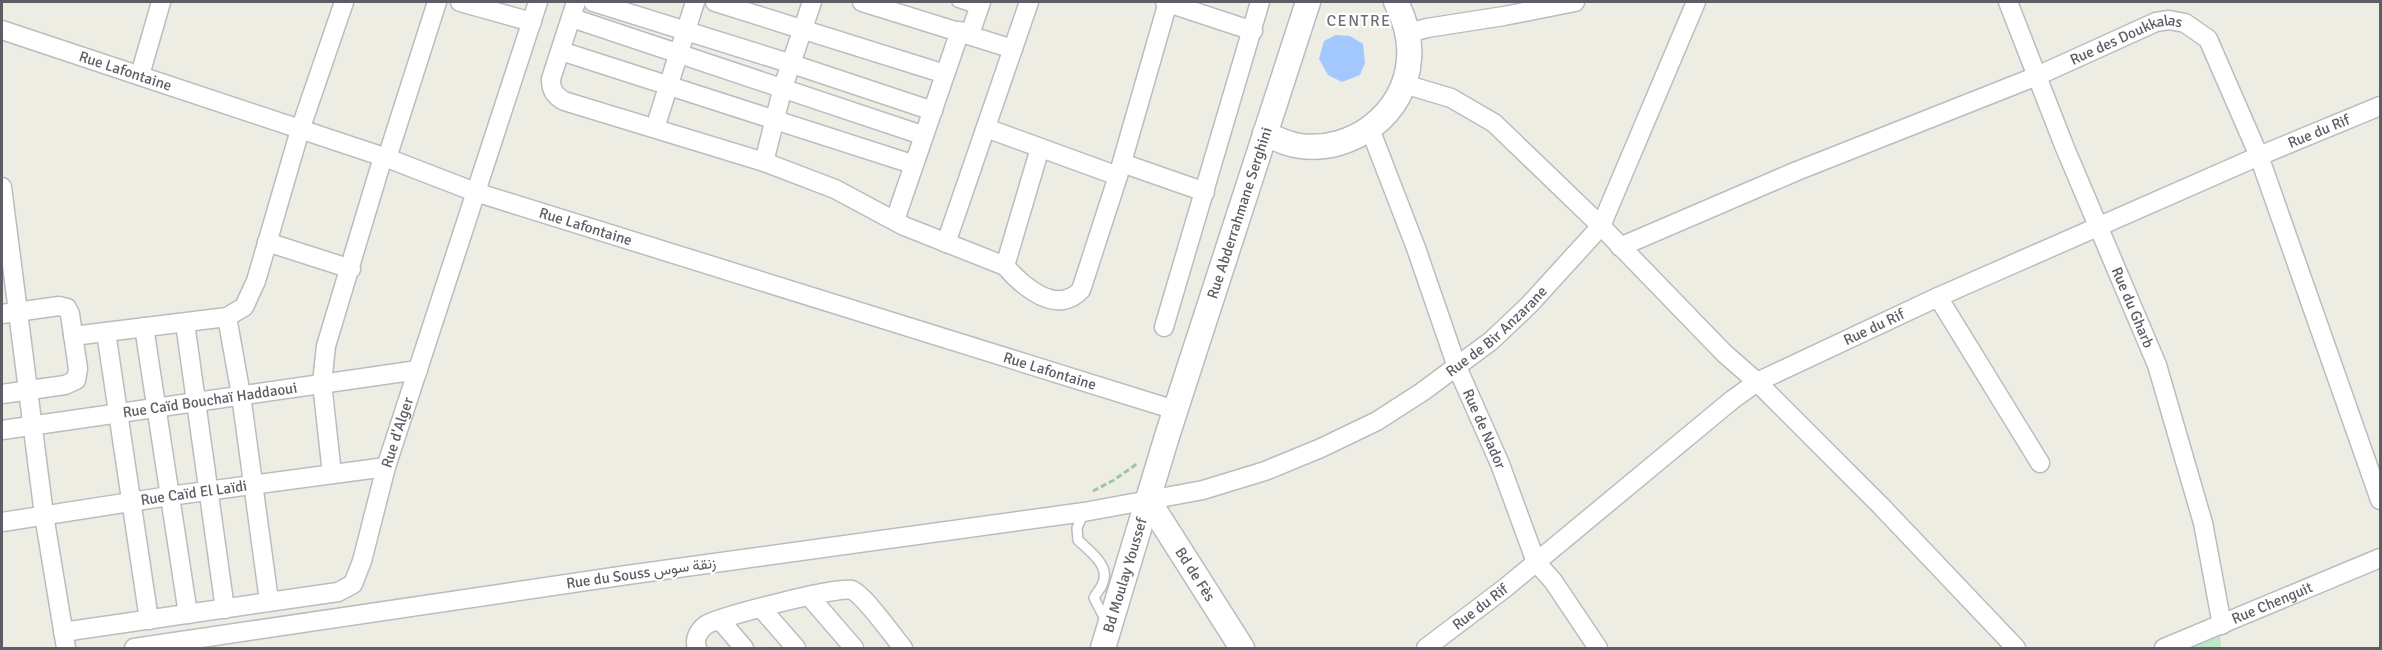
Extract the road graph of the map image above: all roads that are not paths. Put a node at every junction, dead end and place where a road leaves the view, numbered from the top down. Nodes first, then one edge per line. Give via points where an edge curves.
1 (161, 2) edge
2 (344, 2) edge
3 (437, 2) edge
4 (460, 2) edge
5 (538, 2) edge
6 (592, 2) edge
7 (695, 2) edge
8 (715, 2) edge
9 (812, 2) edge
10 (862, 2) edge
11 (957, 2) edge
12 (1029, 2) edge
13 (1167, 2) edge
14 (1260, 2) edge
15 (1308, 2) edge
16 (1395, 2) edge
17 (1575, 2) edge
18 (1696, 2) edge
19 (2008, 2) edge
20 (980, 5) edge
21 (1506, 9) edge
22 (574, 10) edge
23 (532, 22) junction
24 (2, 30) edge
25 (686, 30) junction
26 (804, 30) junction
27 (1253, 31) junction
28 (965, 33) junction
29 (1408, 33) junction
30 (1013, 49) junction
31 (561, 51) junction
32 (679, 53) junction
33 (792, 64) junction
34 (945, 74) junction
35 (140, 75) junction
36 (2037, 76) junction
37 (1404, 84) junction
38 (669, 86) junction
39 (783, 87) junction
40 (2380, 106) edge
41 (933, 111) junction
42 (777, 119) junction
43 (655, 128) junction
44 (986, 128) junction
45 (1370, 129) junction
46 (300, 130) junction
47 (1265, 134) junction
48 (922, 135) junction
49 (1040, 148) junction
50 (2259, 156) junction
51 (385, 157) junction
52 (764, 162) junction
53 (912, 164) junction
54 (1120, 170) junction
55 (2, 187) edge
56 (475, 192) junction
57 (1205, 192) junction
58 (895, 220) junction
59 (1601, 226) junction
60 (2098, 227) junction
61 (267, 242) junction
62 (946, 243) junction
63 (1620, 247) junction
64 (7, 261) edge
65 (1005, 266) junction
66 (351, 269) junction
67 (1938, 297) junction
68 (10, 312) edge
69 (227, 317) junction
70 (184, 322) junction
71 (144, 327) junction
72 (1164, 327) dead end
73 (106, 332) junction
74 (73, 336) junction
75 (1457, 367) junction
76 (418, 370) junction
77 (1757, 382) junction
78 (322, 383) junction
79 (29, 391) junction
80 (2, 394) edge
81 (240, 395) junction
82 (195, 402) junction
83 (155, 408) junction
84 (1175, 410) junction
85 (119, 413) junction
86 (33, 426) junction
87 (2, 430) edge
88 (2040, 462) dead end
89 (386, 467) junction
90 (332, 474) junction
91 (252, 485) junction
92 (209, 491) junction
93 (169, 496) junction
94 (1148, 500) junction
95 (2380, 500) edge
96 (130, 502) junction
97 (1084, 512) junction
98 (44, 515) junction
99 (2, 522) edge
100 (2380, 558) edge
101 (1536, 562) junction
102 (809, 596) junction
103 (269, 601) junction
104 (761, 608) junction
105 (225, 609) junction
106 (188, 614) junction
107 (149, 620) junction
108 (720, 620) junction
109 (2222, 625) junction
110 (1106, 638) edge
111 (64, 640) edge
112 (134, 648) edge
113 (697, 648) edge
114 (744, 648) edge
115 (796, 648) edge
116 (854, 648) edge
117 (903, 648) edge
118 (1242, 648) edge
119 (1426, 648) edge
120 (1598, 648) edge
121 (2016, 648) edge
122 (2164, 648) edge

1 - 35 street
2 - 46 street
3 - 51 street
4 - 23 street
5 - 23 street, Rue d'Alger
6 - 25 street
7 - 25 street
8 - 26 street
9 - 26 street
10 - 28 street
11 - 20 lane
12 - 30 street
13 - 27 street
13 - 54 street
14 - 27 street
15 - 47 street
16 - 29 street, Rue Abderrahmane Serghini
17 - 21 street
18 - 59 street, Rue de Bir Anzarane
19 - 36 street, Rue du Gharb
20 - 28 street
21 - 29 street
22 - 31 street
22 - 32 street
23 - 56 street, Rue d'Alger
24 - 35 street, Rue Lafontaine
25 - 32 street
25 - 33 street
26 - 33 street
26 - 34 street
27 - 57 street
28 - 30 street
28 - 34 street
29 - 37 street, Rue Abderrahmane Serghini via 1409,59
30 - 44 street
31 - 38 street
31 - 43 street via 551,79 557,98
32 - 38 street
32 - 39 street
33 - 39 street
33 - 41 street
34 - 41 street
35 - 46 street, Rue Lafontaine
36 - 50 street, Rue des Doukkalas via 2156,22 2185,23 2208,39
36 - 60 street, Rue du Gharb
36 - 63 street, Rue des Doukkalas via 1797,171
37 - 45 street, Rue Abderrahmane Serghini via 1396,101
37 - 59 street via 1451,98 1494,123
38 - 42 street
38 - 43 street
39 - 42 street
39 - 48 street
40 - 50 street, Rue du Rif
41 - 48 street
42 - 52 street
42 - 53 street
43 - 52 street
44 - 49 street
44 - 62 street
45 - 47 street, Rue Abderrahmane Serghini via 1354,138 1318,147 1300,146
45 - 75 street, Rue de Nador
46 - 51 street, Rue Lafontaine
46 - 61 street
47 - 84 street, Rue Abderrahmane Serghini
48 - 53 street
49 - 54 street
49 - 65 street
50 - 60 street, Rue du Rif
50 - 95 street, Rue des Doukkalas
51 - 56 street, Rue Lafontaine
51 - 66 street
52 - 58 street via 835,189
53 - 58 street
54 - 57 street
54 - 65 street via 1087,276 1076,297 1058,301 1031,292
55 - 64 street
56 - 76 street, Rue d'Alger
56 - 84 street, Rue Lafontaine
57 - 72 street
58 - 62 street
59 - 63 street
59 - 75 street, Rue de Bir Anzarane via 1530,304 1491,342
60 - 67 street, Rue du Rif
60 - 109 street, Rue du Gharb via 2160,376 2204,523
61 - 66 street
61 - 69 street via 247,303
62 - 65 street
63 - 77 street
64 - 68 street
66 - 78 street via 326,346
67 - 77 street, Rue du Rif
67 - 88 street
68 - 74 street via 64,306 69,311
68 - 79 street
69 - 70 street
69 - 81 street
70 - 71 street
70 - 82 street
71 - 73 street
71 - 83 street
73 - 74 street
73 - 85 street
74 - 79 street via 76,380
75 - 94 street, Rue de Bir Anzarane via 1377,421 1321,448 1203,490
75 - 101 street, Rue de Nador via 1500,464
76 - 78 street, Rue Caïd Bouchaï Haddaoui
76 - 89 street, Rue d'Alger
77 - 101 street, Rue du Rif
77 - 121 street
78 - 81 street, Rue Caïd Bouchaï Haddaoui
78 - 90 street
79 - 80 street
79 - 86 street
81 - 82 street, Rue Caïd Bouchaï Haddaoui
81 - 91 street
82 - 83 street, Rue Caïd Bouchaï Haddaoui
82 - 92 street
83 - 85 street, Rue Caïd Bouchaï Haddaoui
83 - 93 street
84 - 94 street, Rue Abderrahmane Serghini
85 - 86 street, Rue Caïd Bouchaï Haddaoui
85 - 96 street
86 - 87 street, Rue Caïd Bouchaï Haddaoui
86 - 98 street
89 - 90 street, Rue Caïd El Laïdi
89 - 103 street, Rue d'Alger via 353,584 338,592
90 - 91 street, Rue Caïd El Laïdi
91 - 92 street, Rue Caïd El Laïdi
91 - 103 street
92 - 93 street, Rue Caïd El Laïdi
92 - 105 street
93 - 96 street, Rue Caïd El Laïdi
93 - 106 street
94 - 97 street, Rue du Souss زنقة سوس
94 - 110 street, Bd Moulay Youssef
94 - 118 street, Bd de Fès
96 - 98 street, Rue Caïd El Laïdi
96 - 107 street
97 - 110 lane via 1077,528 1078,540 1104,570 1102,585 1094,598
97 - 112 street, Rue du Souss زنقة سوس
98 - 99 street, Rue Caïd El Laïdi
98 - 111 street
100 - 109 street, Rue Chenguit
101 - 119 street, Rue du Rif
101 - 120 street, Rue de Nador via 1553,580
102 - 104 street
102 - 116 street
102 - 117 street via 853,590
103 - 105 street, Rue d'Alger
104 - 108 street
104 - 115 street
105 - 106 street, Rue d'Alger
106 - 107 street, Rue d'Alger
107 - 111 street, Rue d'Alger
108 - 113 street via 701,630
108 - 114 street
109 - 122 street, Rue Chenguit

